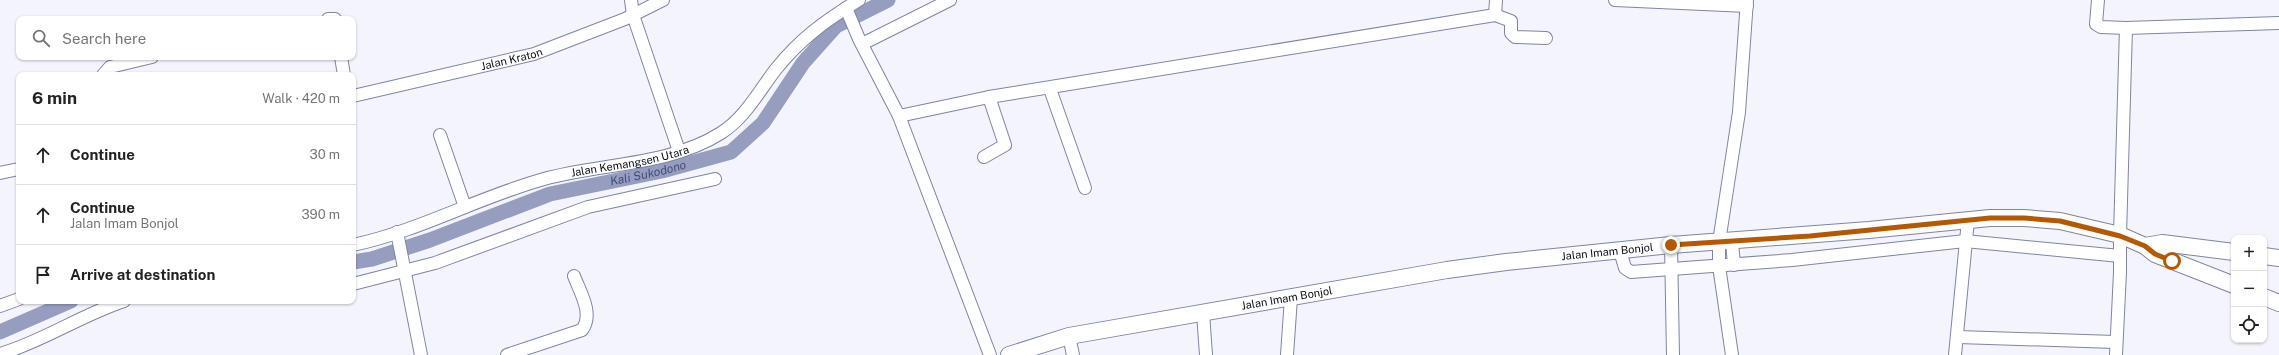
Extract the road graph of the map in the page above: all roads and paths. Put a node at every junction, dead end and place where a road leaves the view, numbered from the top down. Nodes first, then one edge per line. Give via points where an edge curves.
1 (631, 0) edge
2 (663, 0) edge
3 (859, 0) edge
4 (950, 0) edge
5 (1496, 0) edge
6 (1615, 0) edge
7 (2098, 0) edge
8 (1747, 3) edge
9 (848, 11) junction
10 (633, 15) junction
11 (1495, 15) junction
12 (2279, 23) edge
13 (2126, 28) junction
14 (1546, 38) dead end
15 (860, 41) junction
16 (139, 60) edge
17 (342, 60) edge
18 (106, 72) edge
19 (344, 72) edge
20 (1050, 89) junction
21 (356, 95) edge
22 (989, 97) junction
23 (899, 116) junction
24 (440, 135) dead end
25 (679, 151) junction
26 (984, 157) dead end
27 (16, 170) edge
28 (0, 173) edge
29 (715, 179) dead end
30 (1085, 188) dead end
31 (465, 207) junction
32 (1968, 220) junction
33 (398, 235) junction
34 (2120, 236) junction
35 (1965, 241) junction
36 (1726, 242) junction
37 (356, 244) edge
38 (1671, 245) junction
39 (2145, 246) junction
40 (1620, 250) junction
41 (2231, 252) edge
42 (2120, 256) junction
43 (2267, 256) edge
44 (2279, 258) edge
45 (1734, 265) junction
46 (404, 266) junction
47 (1720, 266) junction
48 (1671, 269) junction
49 (574, 276) dead end
50 (356, 283) edge
51 (2231, 284) edge
52 (1291, 298) junction
53 (2267, 298) edge
54 (16, 300) edge
55 (2279, 303) edge
56 (117, 304) edge
57 (0, 306) edge
58 (1203, 313) junction
59 (1069, 336) junction
60 (1958, 337) junction
61 (2115, 342) junction
62 (0, 354) edge
63 (421, 355) edge
64 (507, 355) edge
65 (990, 355) edge
66 (1009, 355) edge
67 (1073, 355) edge
68 (1206, 355) edge
69 (1287, 355) edge
70 (1673, 355) edge
71 (1732, 355) edge
72 (1955, 355) edge
73 (2116, 355) edge

1 - 10 street
2 - 10 street, Jalan Kraton
3 - 9 street, Jalan Kemangsen Utara
4 - 15 street
5 - 11 street
6 - 8 street
7 - 13 street via 2097,26
8 - 36 street
9 - 15 street
9 - 25 street, Jalan Kemangsen Utara via 814,30 727,129 700,144
10 - 21 street, Jalan Kraton via 534,54
10 - 25 street
11 - 14 street via 1511,21 1511,33 1516,37
11 - 20 street
12 - 13 street
13 - 34 street
15 - 23 street
16 - 18 street via 110,67
17 - 19 street
20 - 22 street
20 - 30 street
22 - 23 street
22 - 26 street via 1005,145
23 - 65 street
24 - 31 street
25 - 31 street, Jalan Kemangsen Utara via 545,179
27 - 28 street
29 - 46 street via 588,207 476,250 418,269
31 - 33 street, Jalan Kemangsen Utara
32 - 34 main road, Jalan Imam Bonjol via 2024,218 2060,221
32 - 35 street
32 - 36 main road, Jalan Imam Bonjol
33 - 37 street, Jalan Kemangsen Utara
33 - 46 street
34 - 39 main road, Jalan Imam Bonjol
34 - 42 street
35 - 42 street
35 - 45 street
35 - 60 street
36 - 38 main road, Jalan Imam Bonjol
36 - 45 street
36 - 47 street
38 - 40 main road, Jalan Imam Bonjol
38 - 48 street
39 - 41 main road, Jalan Imam Bonjol via 2162,243
39 - 51 main road via 2155,254
40 - 48 street via 1625,268 1631,272
40 - 52 main road, Jalan Imam Bonjol via 1447,270
42 - 61 street
43 - 44 main road
45 - 47 street
46 - 50 street
46 - 63 street
47 - 48 street
47 - 71 street
48 - 70 street
49 - 64 street via 587,313 588,320 582,330
52 - 58 main road, Jalan Imam Bonjol
52 - 69 street
53 - 55 main road
54 - 57 street
56 - 62 street via 22,348
58 - 59 main road, Jalan Imam Bonjol
58 - 68 street
59 - 66 main road, Jalan Imam Bonjol
59 - 67 street
60 - 61 street
60 - 72 street
61 - 73 street

